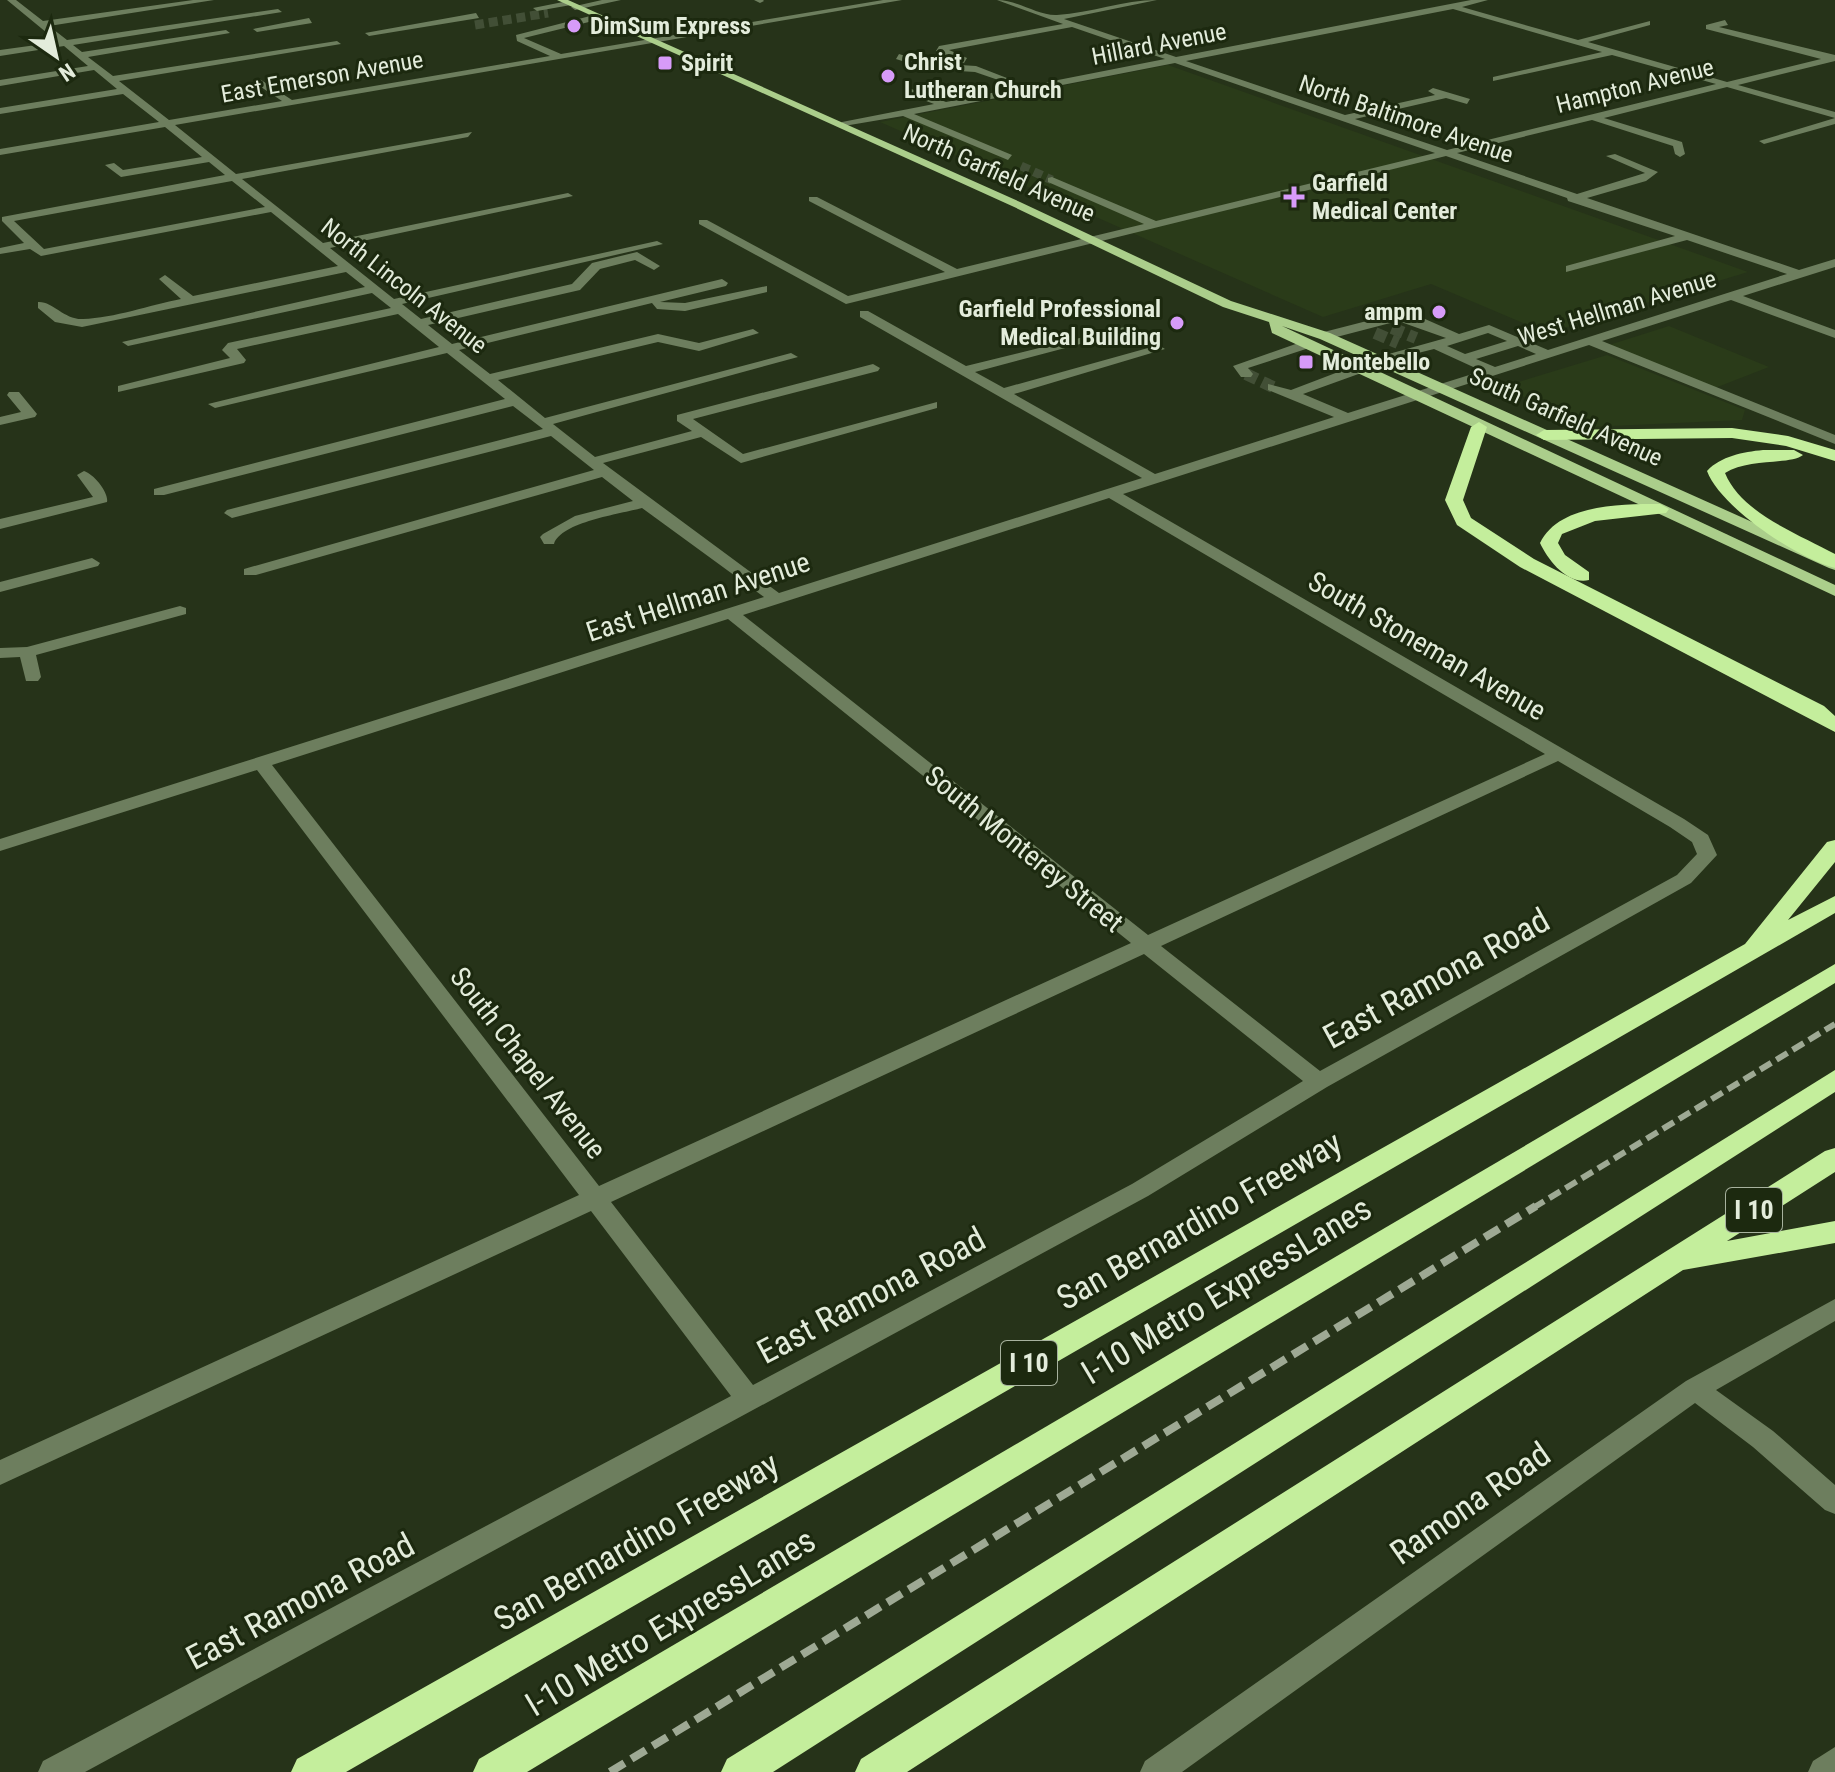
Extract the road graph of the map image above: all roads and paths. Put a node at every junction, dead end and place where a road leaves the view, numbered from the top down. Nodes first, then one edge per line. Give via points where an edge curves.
1 (210, 0) edge
2 (617, 0) edge
3 (898, 0) edge
4 (1001, 0) edge
5 (1153, 0) edge
6 (1430, 0) edge
7 (1484, 0) edge
8 (13, 2) edge
9 (0, 5) edge
10 (571, 5) edge
11 (1453, 6) junction
12 (537, 8) tunnel mouth
13 (795, 9) dead end
14 (278, 12) dead end
15 (548, 13) tunnel mouth
16 (809, 15) junction
17 (598, 17) junction
18 (1053, 18) junction
19 (309, 21) dead end
20 (1647, 23) dead end
21 (1725, 23) dead end
22 (42, 24) junction
23 (1072, 25) junction
24 (250, 30) dead end
25 (236, 32) dead end
26 (369, 33) dead end
27 (651, 42) junction
28 (1579, 42) junction
29 (382, 43) dead end
30 (66, 44) junction
31 (337, 44) dead end
32 (1612, 52) junction
33 (0, 54) edge
34 (81, 55) junction
35 (559, 57) junction
36 (899, 57) dead end
37 (1120, 58) dead end
38 (1833, 58) edge
39 (964, 60) dead end
40 (1178, 61) junction
41 (98, 67) junction
42 (1145, 67) junction
43 (1021, 78) dead end
44 (113, 79) junction
45 (1496, 79) dead end
46 (1007, 80) junction
47 (258, 81) dead end
48 (0, 83) edge
49 (1728, 84) junction
50 (1028, 88) junction
51 (1423, 88) dead end
52 (127, 90) junction
53 (906, 90) dead end
54 (1445, 95) junction
55 (1467, 101) dead end
56 (291, 103) junction
57 (945, 105) junction
58 (0, 111) edge
59 (904, 113) junction
60 (1835, 115) edge
61 (1592, 117) junction
62 (1345, 118) junction
63 (1835, 121) edge
64 (170, 124) junction
65 (842, 125) junction
66 (468, 134) dead end
67 (1764, 141) dead end
68 (0, 152) edge
69 (1443, 153) junction
70 (1680, 154) dead end
71 (1611, 156) dead end
72 (209, 159) junction
73 (110, 165) dead end
74 (1021, 166) tunnel mouth
75 (229, 175) junction
76 (1052, 180) tunnel mouth
77 (568, 196) dead end
78 (813, 199) dead end
79 (1572, 199) junction
80 (271, 209) junction
81 (5, 214) dead end
82 (703, 222) dead end
83 (1154, 224) junction
84 (15, 226) junction
85 (0, 229) edge
86 (1683, 237) junction
87 (1093, 239) junction
88 (657, 244) dead end
89 (33, 245) junction
90 (319, 247) junction
91 (0, 251) edge
92 (1835, 263) edge
93 (654, 266) dead end
94 (346, 268) junction
95 (1570, 269) dead end
96 (955, 273) junction
97 (1798, 274) junction
98 (165, 279) dead end
99 (722, 283) dead end
100 (373, 289) junction
101 (763, 289) dead end
102 (1731, 296) junction
103 (191, 301) junction
104 (42, 305) dead end
105 (395, 306) junction
106 (152, 309) junction
107 (864, 314) dead end
108 (163, 319) dead end
109 (1275, 322) junction
110 (417, 324) junction
111 (1376, 328) junction
112 (1392, 328) tunnel mouth
113 (753, 333) dead end
114 (1835, 334) edge
115 (1325, 336) junction
116 (1458, 338) junction
117 (1588, 340) junction
118 (128, 342) dead end
119 (1518, 342) junction
120 (1398, 343) tunnel mouth
121 (1307, 344) junction
122 (1416, 344) junction
123 (1435, 345) junction
124 (450, 350) junction
125 (1545, 353) junction
126 (791, 357) dead end
127 (1465, 358) junction
128 (1383, 360) junction
129 (873, 368) dead end
130 (1359, 369) junction
131 (967, 370) junction
132 (1491, 370) junction
133 (1246, 374) dead end
134 (487, 379) junction
135 (1437, 386) junction
136 (1273, 387) tunnel mouth
137 (8, 389) edge
138 (123, 389) dead end
139 (1005, 392) junction
140 (1291, 394) junction
141 (1411, 394) junction
142 (515, 401) junction
143 (215, 404) dead end
144 (932, 405) dead end
145 (1343, 416) junction
146 (0, 421) edge
147 (547, 427) junction
148 (1479, 427) junction
149 (703, 432) junction
150 (1544, 435) junction
151 (1835, 440) edge
152 (1835, 456) edge
153 (1835, 465) edge
154 (598, 467) junction
155 (84, 475) dead end
156 (1154, 479) junction
157 (159, 492) dead end
158 (1111, 493) junction
159 (644, 503) junction
160 (1660, 509) junction
161 (232, 513) dead end
162 (0, 524) edge
163 (549, 541) dead end
164 (92, 563) dead end
165 (1835, 564) edge
166 (250, 572) dead end
167 (0, 587) edge
168 (1835, 591) edge
169 (777, 599) junction
170 (180, 611) dead end
171 (732, 614) junction
172 (27, 652) junction
173 (0, 653) edge
174 (32, 677) dead end
175 (1835, 706) edge
176 (1835, 726) edge
177 (1561, 753) junction
178 (261, 763) junction
179 (0, 845) edge
180 (1835, 847) edge
181 (1707, 855) joint
182 (1835, 903) edge
183 (1142, 944) junction
184 (1747, 953) junction
185 (1835, 972) edge
186 (1835, 1079) edge
187 (1319, 1082) junction
188 (1835, 1158) edge
189 (594, 1199) junction
190 (1835, 1232) edge
191 (1673, 1263) junction
192 (1835, 1309) edge
193 (1695, 1389) junction
194 (749, 1399) junction
195 (0, 1473) edge
196 (1835, 1502) edge
197 (1835, 1762) edge
198 (54, 1772) edge
199 (310, 1772) edge
200 (492, 1772) edge
201 (740, 1772) edge
202 (874, 1772) edge
203 (1156, 1772) edge
204 (1824, 1772) edge

1 - 22 street
2 - 10 street
3 - 16 street, East Emerson Avenue
4 - 18 street, North Baltimore Avenue
5 - 18 street
6 - 11 street
7 - 11 street, Hillard Avenue
8 - 9 street
8 - 22 street, North Lincoln Avenue
10 - 12 street
10 - 15 street
10 - 17 main road, North Garfield Avenue
11 - 28 street
11 - 40 street, Hillard Avenue
13 - 16 street
14 - 30 street
16 - 27 street, East Emerson Avenue
17 - 27 main road, North Garfield Avenue
17 - 35 street via 520,35
18 - 23 street, North Baltimore Avenue
19 - 24 street
20 - 28 street
21 - 38 street via 1709,27
22 - 30 street, North Lincoln Avenue
23 - 39 street via 939,49
23 - 40 street, North Baltimore Avenue
25 - 34 street
26 - 29 street via 476,21
27 - 35 street, East Emerson Avenue
27 - 65 main road, North Garfield Avenue
28 - 32 street
30 - 33 street
30 - 34 street, North Lincoln Avenue
31 - 44 street
32 - 45 street
32 - 49 street
34 - 41 street, North Lincoln Avenue
35 - 56 street, East Emerson Avenue
36 - 46 street via 927,66 976,69
37 - 42 street
38 - 49 street, Hampton Avenue
40 - 42 street, Hillard Avenue
40 - 62 street, North Baltimore Avenue
41 - 44 street, North Lincoln Avenue
41 - 48 street
42 - 50 street, Hillard Avenue
43 - 46 street
44 - 52 street, North Lincoln Avenue
46 - 50 street
47 - 56 street
49 - 60 street
49 - 61 street, Hampton Avenue
50 - 57 street, Hillard Avenue
51 - 54 street
52 - 58 street
52 - 64 street, North Lincoln Avenue
53 - 57 street
54 - 55 street
54 - 62 street
56 - 64 street, East Emerson Avenue
57 - 59 street, Hillard Avenue
59 - 65 street, Hillard Avenue
59 - 74 street
61 - 69 street, Hampton Avenue
61 - 70 street via 1678,144
62 - 69 street, North Baltimore Avenue
63 - 67 street
64 - 68 street, East Emerson Avenue
64 - 72 street, North Lincoln Avenue
65 - 87 main road, North Garfield Avenue
66 - 75 street
69 - 79 street, North Baltimore Avenue
69 - 83 street
71 - 79 street via 1653,172
72 - 73 street via 121,174
72 - 75 street, North Lincoln Avenue
75 - 80 street, North Lincoln Avenue
75 - 81 street
75 - 84 street via 6,219
76 - 83 street
77 - 90 street
78 - 96 street
79 - 86 street, North Baltimore Avenue
80 - 89 street via 41,253
80 - 90 street, North Lincoln Avenue
82 - 96 street via 846,300
83 - 87 street
84 - 85 street
84 - 89 street
86 - 95 street
86 - 97 street, North Baltimore Avenue
87 - 96 street
87 - 109 main road, North Garfield Avenue
88 - 105 street
89 - 91 street
90 - 94 street, North Lincoln Avenue
92 - 97 street, West Hellman Avenue
93 - 110 street via 637,256 596,266 576,287
94 - 100 street, North Lincoln Avenue
94 - 103 street
97 - 102 street, West Hellman Avenue
98 - 103 street
99 - 124 street
100 - 105 street, North Lincoln Avenue
100 - 118 street
101 - 124 street via 685,307 652,305
102 - 114 street
102 - 117 street, West Hellman Avenue
103 - 106 street
104 - 106 street via 59,319 82,323
105 - 110 street, North Lincoln Avenue
105 - 138 street via 233,346 228,350 239,360
106 - 108 street
107 - 131 street
109 - 115 main road, South Garfield Avenue via 1292,322
109 - 121 main road, North Garfield Avenue via 1276,330
110 - 124 street, North Lincoln Avenue
111 - 112 street
111 - 115 street
111 - 116 street via 1398,317
113 - 134 street via 699,347 658,338
115 - 128 main road, South Garfield Avenue
116 - 119 street via 1489,329
116 - 123 street
117 - 125 street, West Hellman Avenue
117 - 151 street
119 - 125 street
119 - 127 street
120 - 122 street
121 - 130 main road, North Garfield Avenue
121 - 133 street via 1240,366
122 - 123 street
122 - 128 street
123 - 127 street
124 - 134 street, North Lincoln Avenue
124 - 143 street
125 - 132 street, West Hellman Avenue
126 - 147 street
127 - 132 street
128 - 135 main road, South Garfield Avenue
129 - 149 street via 682,418
130 - 140 street
130 - 141 main road, North Garfield Avenue
131 - 139 street
131 - 139 street via 1124,329 1159,349
132 - 135 street, West Hellman Avenue
134 - 142 street, North Lincoln Avenue
135 - 141 street, West Hellman Avenue
135 - 150 main road, South Garfield Avenue
136 - 140 street
137 - 146 street via 30,414
139 - 156 street
140 - 145 street
141 - 145 street, East Hellman Avenue
141 - 148 main road, South Garfield Avenue
142 - 147 street, North Lincoln Avenue
142 - 157 street
144 - 149 street via 741,459
145 - 156 street, East Hellman Avenue
147 - 154 street, North Lincoln Avenue
147 - 161 street
148 - 160 main road, South Garfield Avenue
148 - 176 highway via 1454,500 1463,521 1527,563 1816,711
149 - 154 street
150 - 152 highway via 1732,433 1788,441
150 - 165 main road, South Garfield Avenue
153 - 165 highway via 1758,454 1730,461 1716,471 1718,485 1732,500
154 - 159 street, North Lincoln Avenue
154 - 166 street
155 - 162 street via 102,499
156 - 158 street, East Hellman Avenue
158 - 169 street, East Hellman Avenue
158 - 177 street, South Stoneman Avenue
159 - 163 street via 554,531
159 - 169 street, North Lincoln Avenue
160 - 168 main road, South Garfield Avenue
160 - 175 highway via 1624,508 1573,519 1557,528 1549,550 1556,561 1598,586
164 - 167 street
169 - 171 street, East Hellman Avenue
170 - 172 street
171 - 178 street, East Hellman Avenue
171 - 183 street, South Monterey Street
172 - 173 street
172 - 174 street
177 - 181 street, South Stoneman Avenue via 1701,839
177 - 183 street
178 - 179 street, East Hellman Avenue
178 - 189 street, South Chapel Avenue
180 - 184 highway
181 - 187 street, East Ramona Road via 1684,879
182 - 184 highway, San Bernardino Freeway / I 10
183 - 187 street, South Monterey Street
183 - 189 street
184 - 199 highway, San Bernardino Freeway / I 10
185 - 200 highway, I-10 Metro ExpressLanes
186 - 201 highway
187 - 194 street, East Ramona Road via 1140,1190
188 - 191 highway, I 10
189 - 194 street, South Chapel Avenue
189 - 195 street
190 - 191 highway
191 - 202 highway, I 10
192 - 193 street, Ramona Road
193 - 196 street
193 - 203 street, Ramona Road
194 - 198 street, East Ramona Road
197 - 204 street

